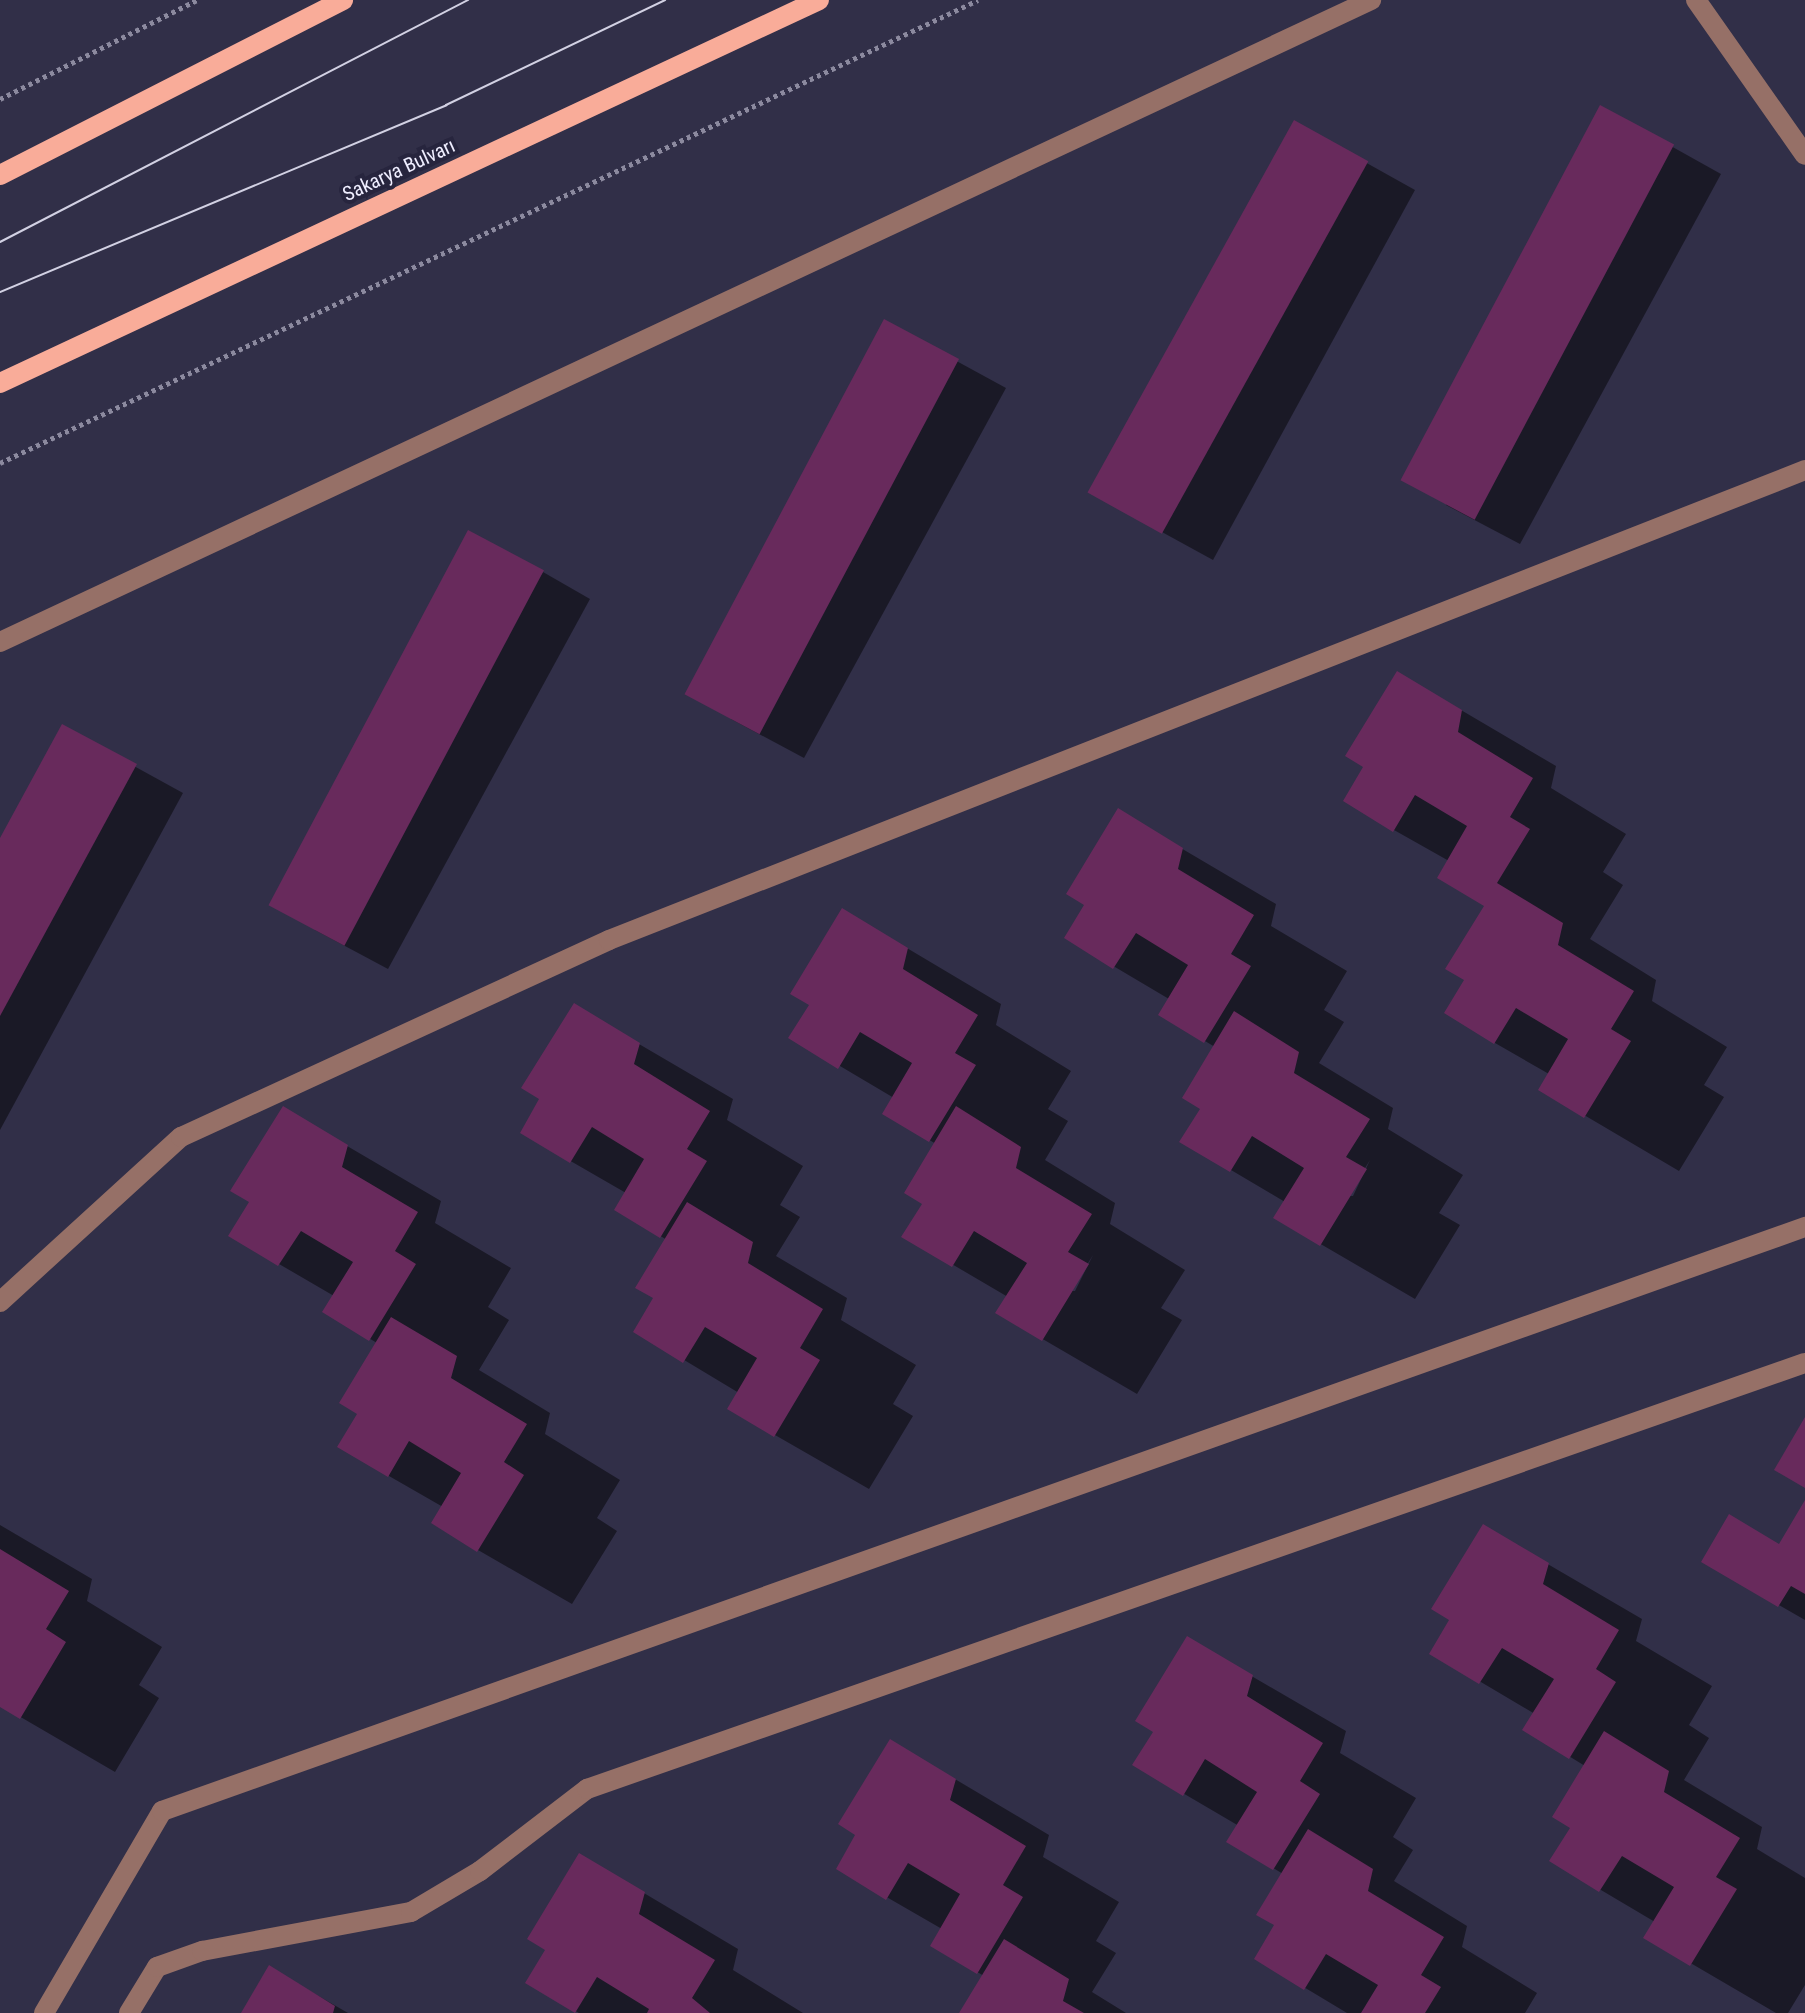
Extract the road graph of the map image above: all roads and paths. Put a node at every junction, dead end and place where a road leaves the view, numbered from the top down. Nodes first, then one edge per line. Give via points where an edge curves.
1 (197, 0) edge
2 (343, 0) edge
3 (819, 0) edge
4 (978, 0) edge
5 (1371, 0) edge
6 (1696, 0) edge
7 (0, 99) edge
8 (1805, 155) edge
9 (0, 175) edge
10 (0, 383) edge
11 (0, 463) edge
12 (1805, 470) edge
13 (0, 642) edge
14 (1805, 1227) edge
15 (0, 1302) edge
16 (1805, 1363) edge
17 (44, 2013) edge
18 (129, 2013) edge

1 - 7 path
2 - 9 main road
3 - 10 main road, Sakarya Bulvarı
4 - 11 path
5 - 13 street
6 - 8 street
12 - 15 street via 609,940 209,1124 181,1137
14 - 17 street via 162,1811
16 - 18 street via 587,1789 480,1871 411,1912 202,1951 157,1967

